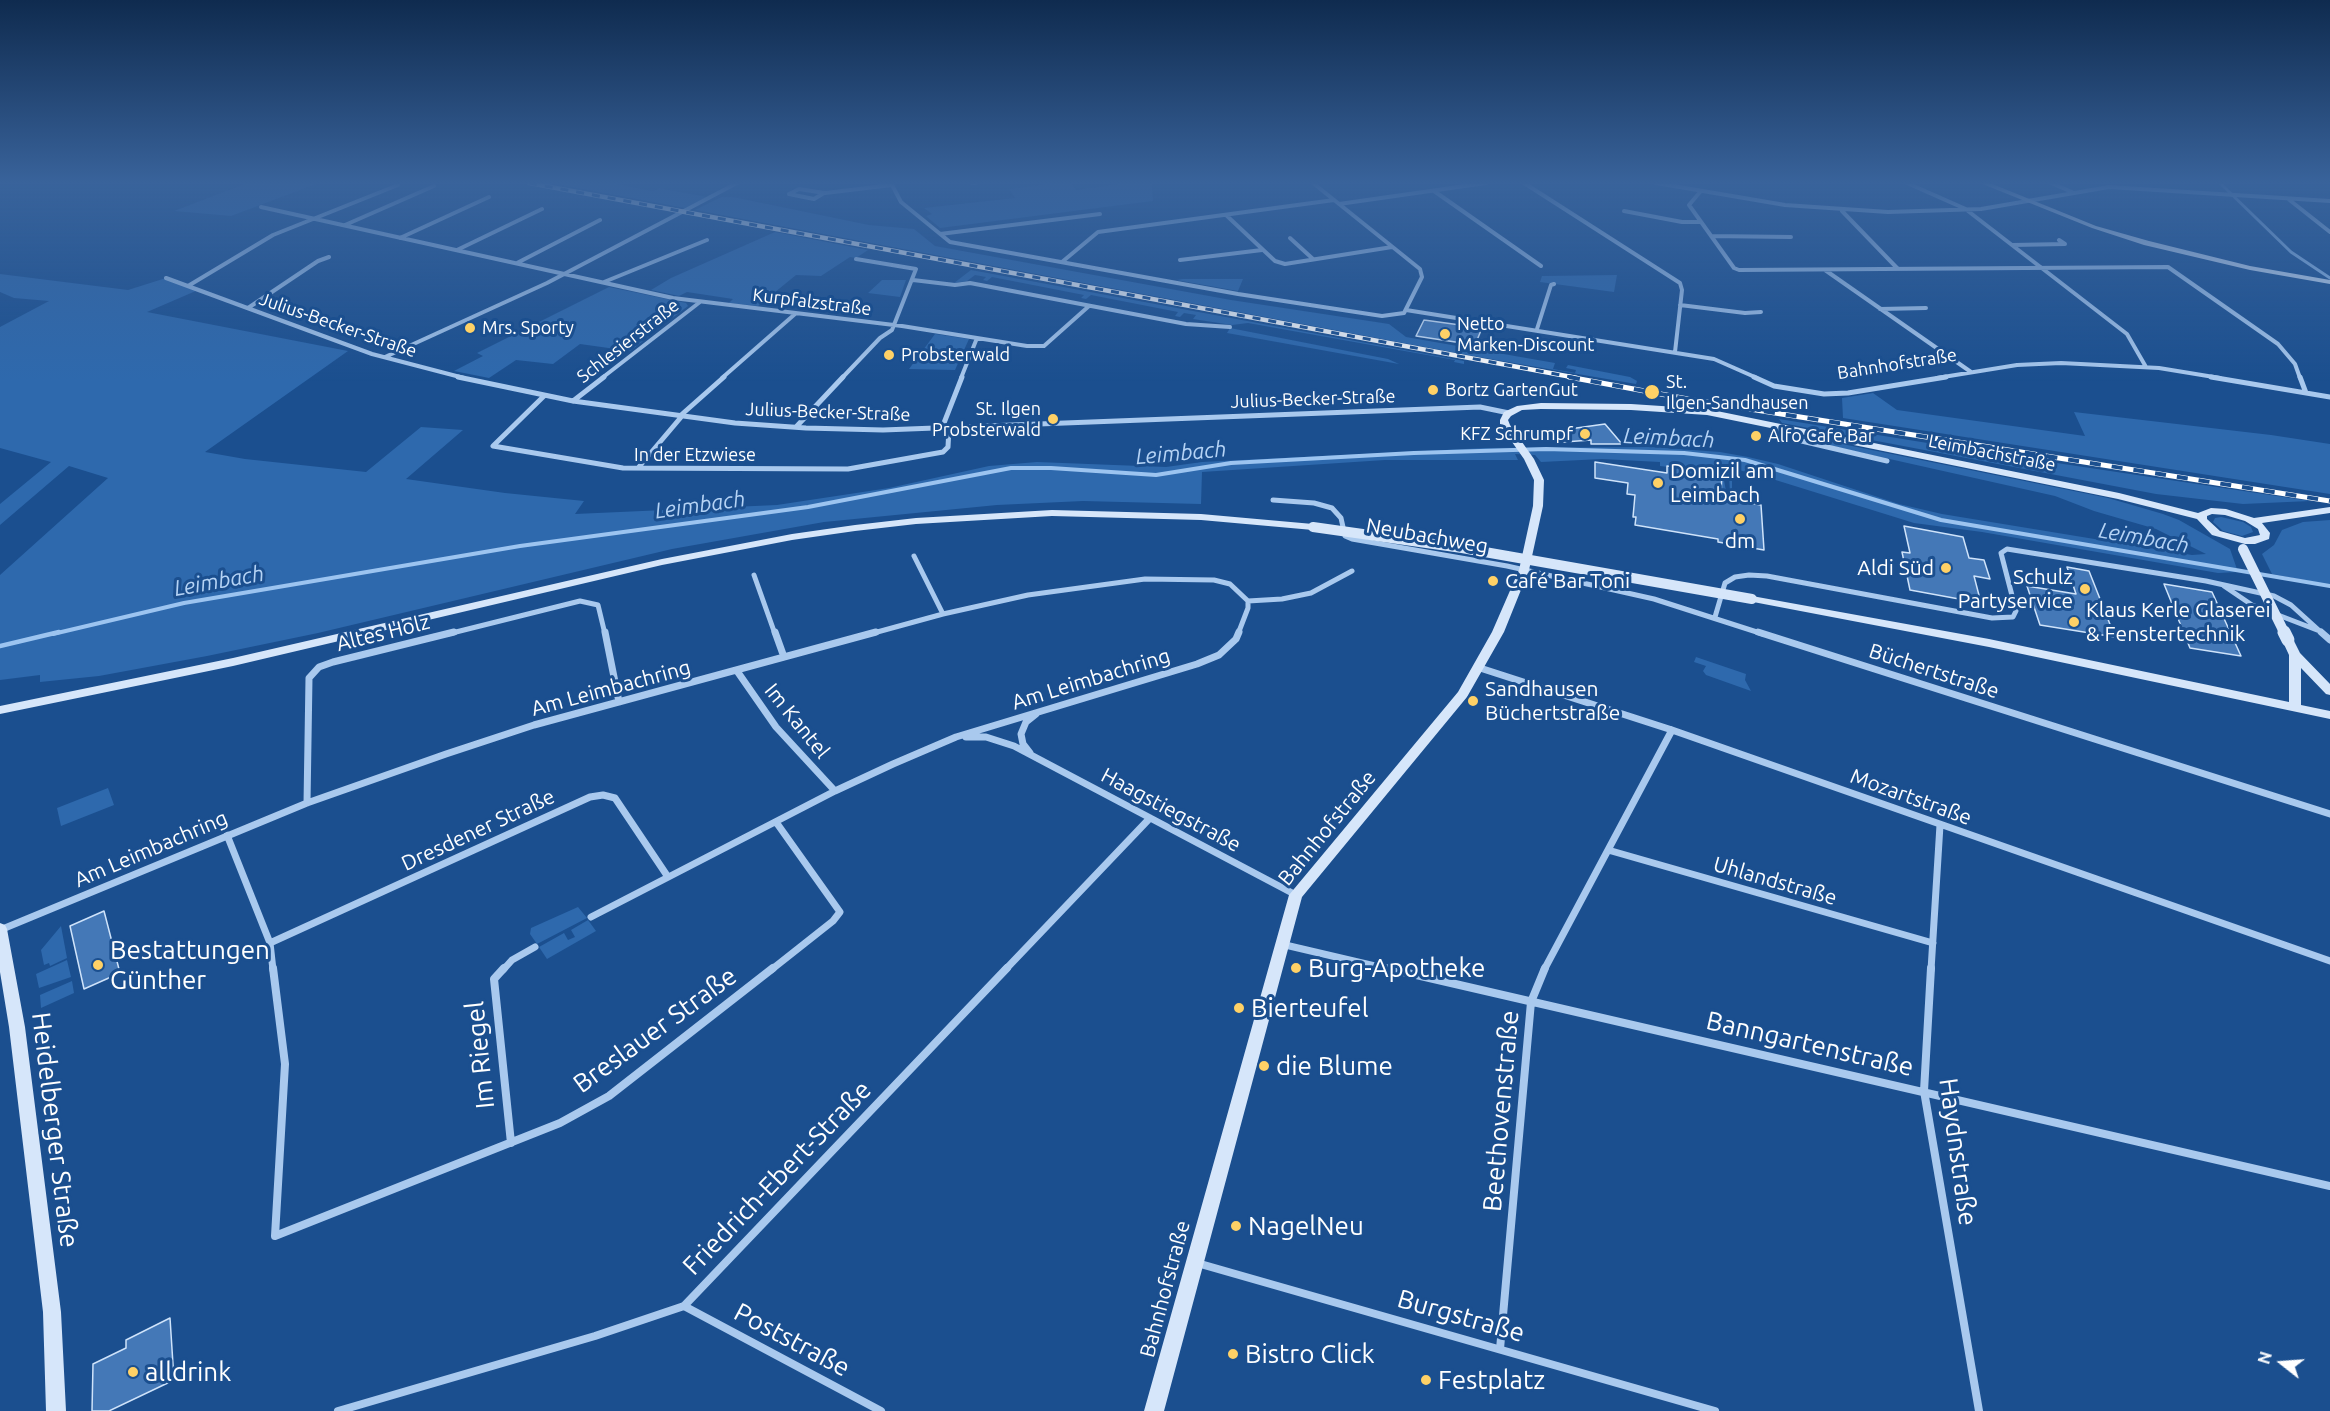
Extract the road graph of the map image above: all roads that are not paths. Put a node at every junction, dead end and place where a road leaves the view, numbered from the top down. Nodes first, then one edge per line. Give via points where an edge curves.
1 (251, 249) edge
2 (452, 249) edge
3 (546, 249) edge
4 (613, 249) edge
5 (684, 249) edge
6 (988, 249) edge
7 (1078, 249) edge
8 (1302, 249) edge
9 (1380, 249) edge
10 (1394, 249) edge
11 (1517, 249) edge
12 (1628, 249) edge
13 (1720, 249) edge
14 (1879, 249) edge
15 (2017, 249) edge
16 (2170, 249) edge
17 (457, 250) joint
18 (1262, 250) joint
19 (329, 257) dead end
20 (856, 259) dead end
21 (1313, 259) junction
22 (1180, 260) dead end
23 (1062, 262) junction
24 (517, 264) junction
25 (1541, 266) dead end
26 (2042, 268) junction
27 (1898, 269) junction
28 (1824, 270) junction
29 (565, 274) junction
30 (166, 278) dead end
31 (913, 280) junction
32 (603, 282) junction
33 (2328, 283) edge
34 (1554, 284) dead end
35 (187, 286) junction
36 (700, 302) junction
37 (1680, 304) junction
38 (1089, 306) junction
39 (248, 308) junction
40 (1926, 308) dead end
41 (1879, 309) junction
42 (1406, 310) junction
43 (1761, 312) dead end
44 (795, 314) junction
45 (894, 326) junction
46 (1230, 327) dead end
47 (1537, 329) junction
48 (977, 338) junction
49 (1675, 352) junction
50 (384, 357) junction
51 (2146, 367) junction
52 (1971, 372) junction
53 (2306, 393) junction
54 (544, 396) junction
55 (2330, 397) edge
56 (573, 401) junction
57 (1509, 413) junction
58 (681, 416) junction
59 (1775, 426) junction
60 (796, 427) junction
61 (942, 428) junction
62 (949, 428) junction
63 (1887, 461) dead end
64 (638, 468) junction
65 (1273, 500) dead end
66 (2330, 510) edge
67 (2201, 517) junction
68 (2254, 521) junction
69 (2241, 544) junction
70 (915, 556) dead end
71 (1524, 570) junction
72 (1352, 571) dead end
73 (754, 575) dead end
74 (2219, 583) junction
75 (1248, 601) junction
76 (943, 614) junction
77 (1715, 616) junction
78 (2323, 633) junction
79 (2330, 640) edge
80 (2295, 654) junction
81 (784, 657) junction
82 (1480, 668) junction
83 (736, 671) junction
84 (2330, 691) edge
85 (619, 702) junction
86 (2295, 707) junction
87 (0, 710) edge
88 (1039, 712) junction
89 (2330, 715) edge
90 (1672, 730) junction
91 (956, 737) junction
92 (1030, 754) junction
93 (835, 791) junction
94 (307, 803) junction
95 (2330, 814) edge
96 (1150, 818) junction
97 (776, 822) junction
98 (1940, 825) junction
99 (227, 835) junction
100 (1608, 850) junction
101 (668, 877) junction
102 (1296, 895) junction
103 (591, 917) dead end
104 (0, 929) edge
105 (1933, 943) junction
106 (270, 944) junction
107 (1281, 944) junction
108 (536, 947) dead end
109 (2330, 961) edge
110 (1531, 1002) junction
111 (1924, 1091) junction
112 (511, 1143) junction
113 (2330, 1186) edge
114 (1195, 1262) junction
115 (684, 1306) junction
116 (1500, 1349) junction
117 (56, 1411) edge
118 (338, 1411) edge
119 (880, 1411) edge
120 (1154, 1411) edge
121 (1715, 1411) edge
122 (1979, 1411) edge

1 - 35 street
2 - 17 street, Kurpfalzstraße
3 - 24 street
4 - 29 street
5 - 32 street
6 - 23 street, Bahnhofstraße
7 - 23 street
8 - 21 street
9 - 21 street
10 - 42 street via 1422,274
11 - 25 street
12 - 37 street via 1676,279 1682,287
13 - 28 street via 1740,271
14 - 27 street
15 - 26 street
16 - 33 street
17 - 24 street, Kurpfalzstraße
18 - 21 street via 1285,264
18 - 22 street
19 - 39 street
20 - 31 street via 916,269
23 - 42 street, Bahnhofstraße via 1382,316 1395,316
24 - 29 street, Kurpfalzstraße
26 - 27 street
26 - 51 street via 2128,336
26 - 53 street via 2168,267 2278,344 2295,364
27 - 28 street
28 - 41 street
29 - 32 street, Kurpfalzstraße
29 - 50 street
30 - 35 street, Julius-Becker-Straße
31 - 38 street via 970,284
31 - 45 street
32 - 36 street, Kurpfalzstraße
34 - 47 street
35 - 39 street, Julius-Becker-Straße
36 - 44 street, Kurpfalzstraße
36 - 56 street, Schlesierstraße
37 - 43 street via 1745,314
37 - 49 street
38 - 46 street via 1186,324
38 - 48 street, Kurpfalzstraße via 1044,346
39 - 50 street, Julius-Becker-Straße
40 - 41 street
41 - 52 street
42 - 47 street, Bahnhofstraße
44 - 45 street, Kurpfalzstraße
44 - 58 street
45 - 48 street, Kurpfalzstraße
45 - 60 street
47 - 49 street, Bahnhofstraße
48 - 61 street
49 - 52 street, Bahnhofstraße via 1714,358 1774,386 1827,394
50 - 54 street, Julius-Becker-Straße
51 - 52 street, Bahnhofstraße via 2051,363
51 - 53 street, Bahnhofstraße
53 - 55 street, Bahnhofstraße
54 - 56 street, Julius-Becker-Straße
54 - 64 street, In der Etzwiese via 493,446
56 - 58 street, Julius-Becker-Straße
57 - 59 street, Leimbachstraße via 1541,406 1679,409
57 - 62 street, Julius-Becker-Straße via 1480,406
57 - 71 street, Bahnhofstraße via 1504,423 1539,480 1534,534
58 - 60 street, Julius-Becker-Straße
58 - 64 street
59 - 63 street, Leimbachstraße via 1793,439
59 - 67 street, Leimbachstraße via 2119,495
60 - 61 street, Julius-Becker-Straße
61 - 62 street, Julius-Becker-Straße
62 - 64 street, In der Etzwiese via 948,447 942,452 852,468
65 - 71 street, Neubachweg via 1332,508 1341,518 1345,537 1352,539
66 - 68 street
67 - 68 street via 2207,512 2221,511
67 - 69 street via 2212,530
68 - 69 street via 2264,530 2265,537
69 - 80 street, bridge
70 - 76 street
71 - 77 street, Büchertstraße
71 - 82 street, Bahnhofstraße
72 - 75 street via 1311,593
73 - 81 street
74 - 77 street via 2007,549 2001,553 2016,611 2013,617 1975,615 1755,575 1727,580
74 - 78 street via 2252,605
74 - 78 street via 2285,601
75 - 76 street, Am Leimbachring via 1230,584 1214,580 1145,579 1028,595
75 - 88 street, Am Leimbachring via 1236,639 1219,655
76 - 81 street, Am Leimbachring
77 - 95 street, Büchertstraße
78 - 79 street
80 - 84 street
80 - 86 street
81 - 83 street, Am Leimbachring
82 - 90 street, Mozartstraße
82 - 102 street, Bahnhofstraße via 1439,724
83 - 85 street, Am Leimbachring
83 - 93 street, Im Kantel via 776,726
85 - 94 street, Am Leimbachring via 523,729
85 - 94 street, Altes Holz via 600,610 592,602 580,601 319,667 309,678
86 - 87 street, bridge via 1989,643 1473,550 1313,527 1200,517 1052,513 916,521 792,537 662,562 244,660
86 - 89 street
88 - 91 street, Am Leimbachring
88 - 92 street via 1026,723 1021,734
90 - 98 street, Mozartstraße
90 - 100 street, Beethovenstraße
91 - 92 street, Haagstiegstraße via 986,737
91 - 93 street, Am Leimbachring
92 - 96 street, Haagstiegstraße
93 - 97 street, Am Leimbachring
94 - 99 street, Am Leimbachring
96 - 102 street, Haagstiegstraße
96 - 115 street, Friedrich-Ebert-Straße
97 - 101 street, Am Leimbachring
97 - 112 street, Breslauer Straße via 840,912 834,921 609,1095 560,1123
98 - 105 street, Haydnstraße
98 - 109 street, Mozartstraße
99 - 104 street, Am Leimbachring
99 - 106 street
100 - 105 street, Uhlandstraße
100 - 110 street, Beethovenstraße
101 - 103 street, Am Leimbachring
101 - 106 street, Dresdener Straße via 615,798 590,797
102 - 107 street, Bahnhofstraße
104 - 117 street, Heidelberger Straße via 17,1027 52,1312
105 - 111 street, Haydnstraße
106 - 112 street, Breslauer Straße via 285,1064 275,1236
107 - 110 street, Banngartenstraße
107 - 114 street, Bahnhofstraße
108 - 112 street, Im Riegel via 512,960 494,979
110 - 111 street, Banngartenstraße
110 - 116 street, Beethovenstraße
111 - 113 street, Banngartenstraße
111 - 122 street, Haydnstraße
114 - 116 street, Burgstraße
114 - 120 street, Bahnhofstraße
115 - 118 street, Friedrich-Ebert-Straße via 596,1336
115 - 119 street, Poststraße
116 - 121 street, Burgstraße

